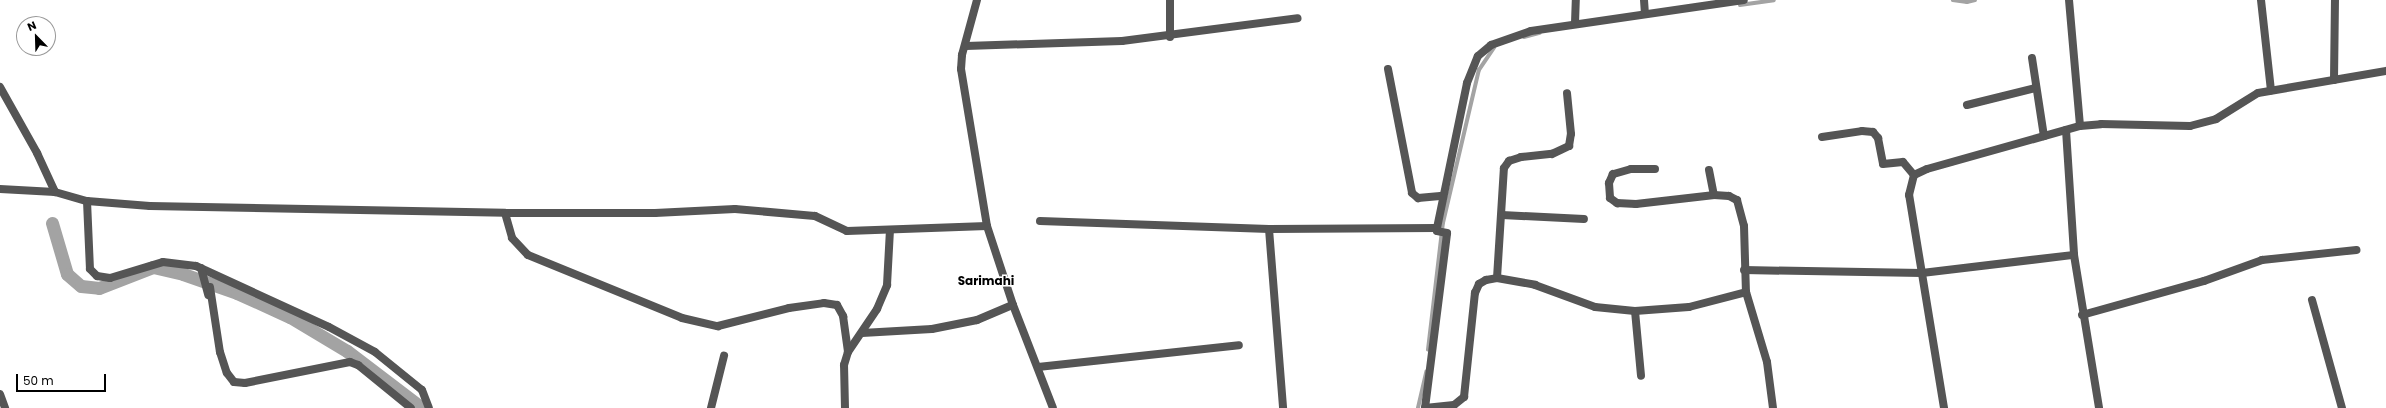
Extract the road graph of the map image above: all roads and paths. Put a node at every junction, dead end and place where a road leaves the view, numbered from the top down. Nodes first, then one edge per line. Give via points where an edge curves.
1 (977, 0) edge
2 (1170, 0) edge
3 (1576, 0) edge
4 (1644, 0) edge
5 (1744, 0) edge
6 (2069, 0) edge
7 (2261, 0) edge
8 (2335, 0) edge
9 (1646, 13) junction
10 (1298, 18) dead end
11 (1575, 23) junction
12 (1170, 37) junction
13 (966, 46) junction
14 (2032, 58) dead end
15 (1388, 69) dead end
16 (2386, 71) edge
17 (2334, 80) junction
18 (0, 87) edge
19 (2035, 88) junction
20 (2271, 90) junction
21 (1567, 93) dead end
22 (1967, 105) dead end
23 (2080, 126) junction
24 (2066, 130) junction
25 (2044, 136) junction
26 (1822, 137) dead end
27 (1655, 169) dead end
28 (1709, 170) dead end
29 (1914, 175) junction
30 (0, 189) edge
31 (54, 192) junction
32 (1714, 195) junction
33 (1443, 196) junction
34 (87, 200) junction
35 (505, 213) junction
36 (1502, 215) junction
37 (1584, 219) dead end
38 (1040, 221) dead end
39 (987, 226) junction
40 (1269, 229) junction
41 (890, 230) junction
42 (1439, 230) junction
43 (2356, 250) dead end
44 (2074, 255) junction
45 (201, 268) junction
46 (1744, 270) junction
47 (1922, 273) junction
48 (1497, 278) junction
49 (1746, 292) junction
50 (2312, 300) dead end
51 (1013, 305) junction
52 (1635, 311) junction
53 (2082, 315) junction
54 (862, 334) junction
55 (1239, 344) dead end
56 (848, 352) junction
57 (724, 356) dead end
58 (1038, 367) junction
59 (1641, 376) dead end
60 (0, 394) edge
61 (5, 408) edge
62 (411, 408) edge
63 (429, 408) edge
64 (711, 408) edge
65 (845, 408) edge
66 (1053, 408) edge
67 (1283, 408) edge
68 (1425, 408) edge
69 (1773, 408) edge
70 (1944, 408) edge
71 (2099, 408) edge
72 (2342, 408) edge

1 - 13 street
2 - 12 street
3 - 11 street
4 - 9 street
5 - 9 street
6 - 23 street
7 - 20 street
8 - 17 street
9 - 11 street
10 - 12 street
11 - 33 street via 1518,34 1491,45 1478,56 1467,83
12 - 13 street
13 - 39 street via 961,61 962,77 976,143
14 - 19 street
15 - 33 street via 1411,191 1417,198
16 - 17 street
17 - 20 street
18 - 31 street via 37,153
19 - 22 street
19 - 25 street
20 - 23 street via 2258,94 2216,119 2194,125
21 - 36 street via 1571,134 1569,146 1552,154 1521,157 1507,163 1502,176
23 - 24 street
24 - 25 street
24 - 44 street
25 - 29 street via 1927,168
26 - 29 street via 1856,131 1873,132 1878,138 1883,164 1903,162
27 - 32 street via 1630,168 1613,174 1608,184 1610,198 1617,203 1636,204
28 - 32 street
29 - 47 street via 1909,195
30 - 31 street
31 - 34 street
32 - 46 street via 1732,197 1740,207 1744,226
33 - 42 street
34 - 35 street via 150,206
34 - 45 street via 90,269 97,276 110,278 163,262
35 - 41 street via 749,210 815,216 847,231
35 - 56 street via 512,238 528,255 682,318 718,326 789,308 824,303 837,305 842,316
36 - 37 street
36 - 48 street
38 - 40 street
39 - 41 street
39 - 51 street
40 - 42 street
40 - 67 street
41 - 54 street via 887,285
42 - 68 street via 1447,233
43 - 53 street via 2262,260 2204,281
44 - 47 street
44 - 53 street
45 - 62 street via 210,305 210,287 220,352 227,373 234,382 245,383 350,362 358,365
45 - 63 street via 329,327 375,352 422,390
46 - 47 street
46 - 49 street
47 - 70 street
48 - 52 street via 1535,285 1595,307
48 - 68 street via 1486,280 1476,290 1464,397 1454,405
49 - 52 street via 1689,308
49 - 69 street via 1767,362
50 - 72 street
51 - 54 street via 977,320 932,329
51 - 58 street
52 - 59 street
53 - 71 street
54 - 56 street
55 - 58 street
56 - 65 street via 843,375
57 - 64 street
58 - 66 street
60 - 61 street

